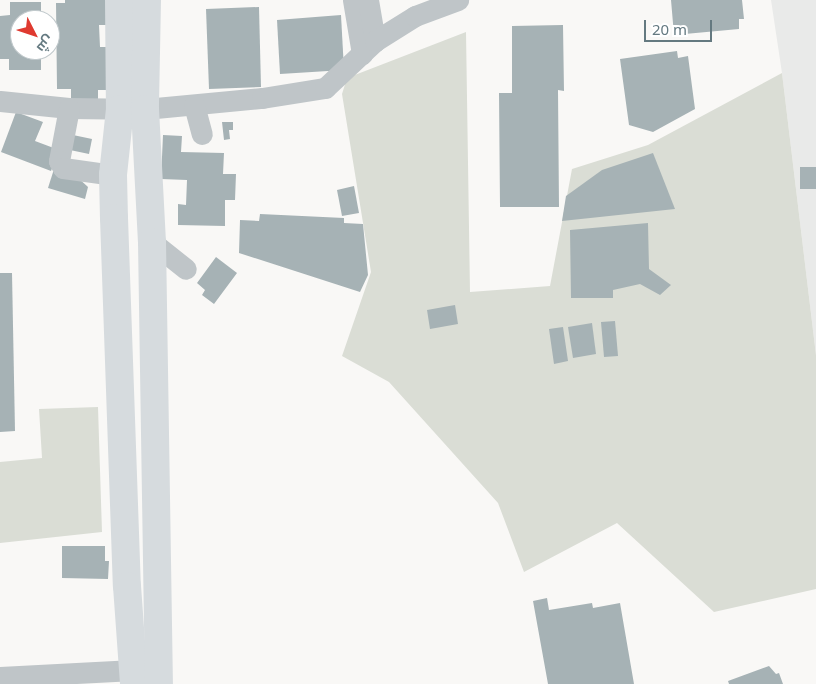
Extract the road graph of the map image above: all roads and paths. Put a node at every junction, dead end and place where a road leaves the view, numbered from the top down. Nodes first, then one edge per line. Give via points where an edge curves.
1 (118, 0) edge
2 (147, 0) edge
3 (353, 0) edge
4 (368, 0) edge
5 (458, 0) edge
6 (414, 8) edge
7 (369, 48) junction
8 (0, 101) edge
9 (194, 105) junction
10 (69, 108) junction
11 (133, 109) junction
12 (202, 134) dead end
13 (113, 175) junction
14 (152, 242) junction
15 (186, 269) dead end
16 (0, 677) edge
17 (134, 677) edge
18 (40, 679) edge
19 (159, 684) edge

1 - 11 street
2 - 11 street
3 - 7 street
4 - 7 street
5 - 6 street
6 - 7 street
7 - 9 street via 325,88
8 - 10 street
9 - 11 street
9 - 12 street
10 - 11 street
10 - 13 street via 59,162 70,170
11 - 13 street
11 - 14 street
13 - 17 street via 127,586
14 - 15 street
14 - 19 street
16 - 18 street
17 - 18 street

